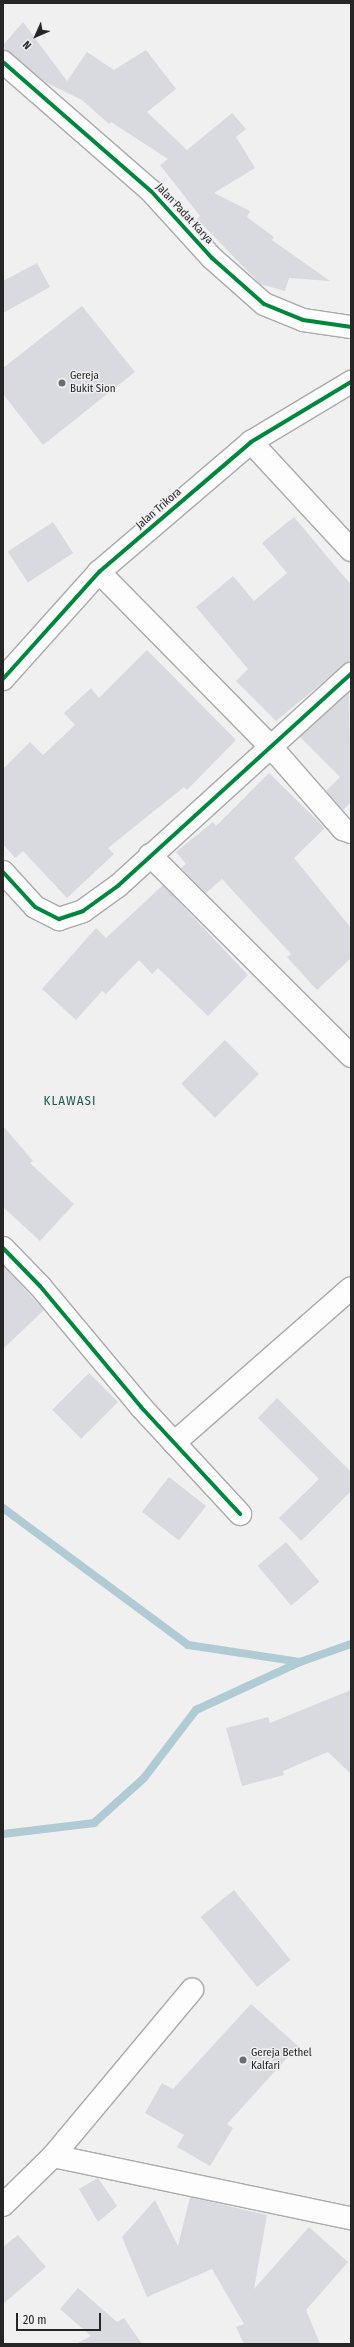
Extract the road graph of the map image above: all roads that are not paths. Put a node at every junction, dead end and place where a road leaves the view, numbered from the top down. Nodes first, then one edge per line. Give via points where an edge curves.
1 (3, 62) edge
2 (351, 327) edge
3 (351, 382) edge
4 (251, 442) junction
5 (351, 550) edge
6 (99, 572) junction
7 (5, 670) edge
8 (351, 674) edge
9 (272, 748) junction
10 (351, 832) edge
11 (150, 855) junction
12 (3, 872) edge
13 (351, 1056) edge
14 (3, 1248) edge
15 (351, 1288) edge
16 (181, 1437) junction
17 (240, 1514) dead end
18 (192, 1990) dead end
19 (53, 2156) junction
20 (3, 2205) edge
21 (351, 2218) edge

1 - 2 street, Jalan Padat Karya via 151,191 212,258 264,304 303,320
3 - 4 street, Jalan Trikora
4 - 5 street
4 - 6 street, Jalan Trikora
6 - 7 street, Jalan Trikora
6 - 9 street
8 - 9 street
9 - 10 street via 343,829
9 - 11 street
11 - 12 street via 83,911 60,919 35,907
11 - 13 street
14 - 16 street
15 - 16 street
16 - 17 street
18 - 19 street
19 - 20 street
19 - 21 street

